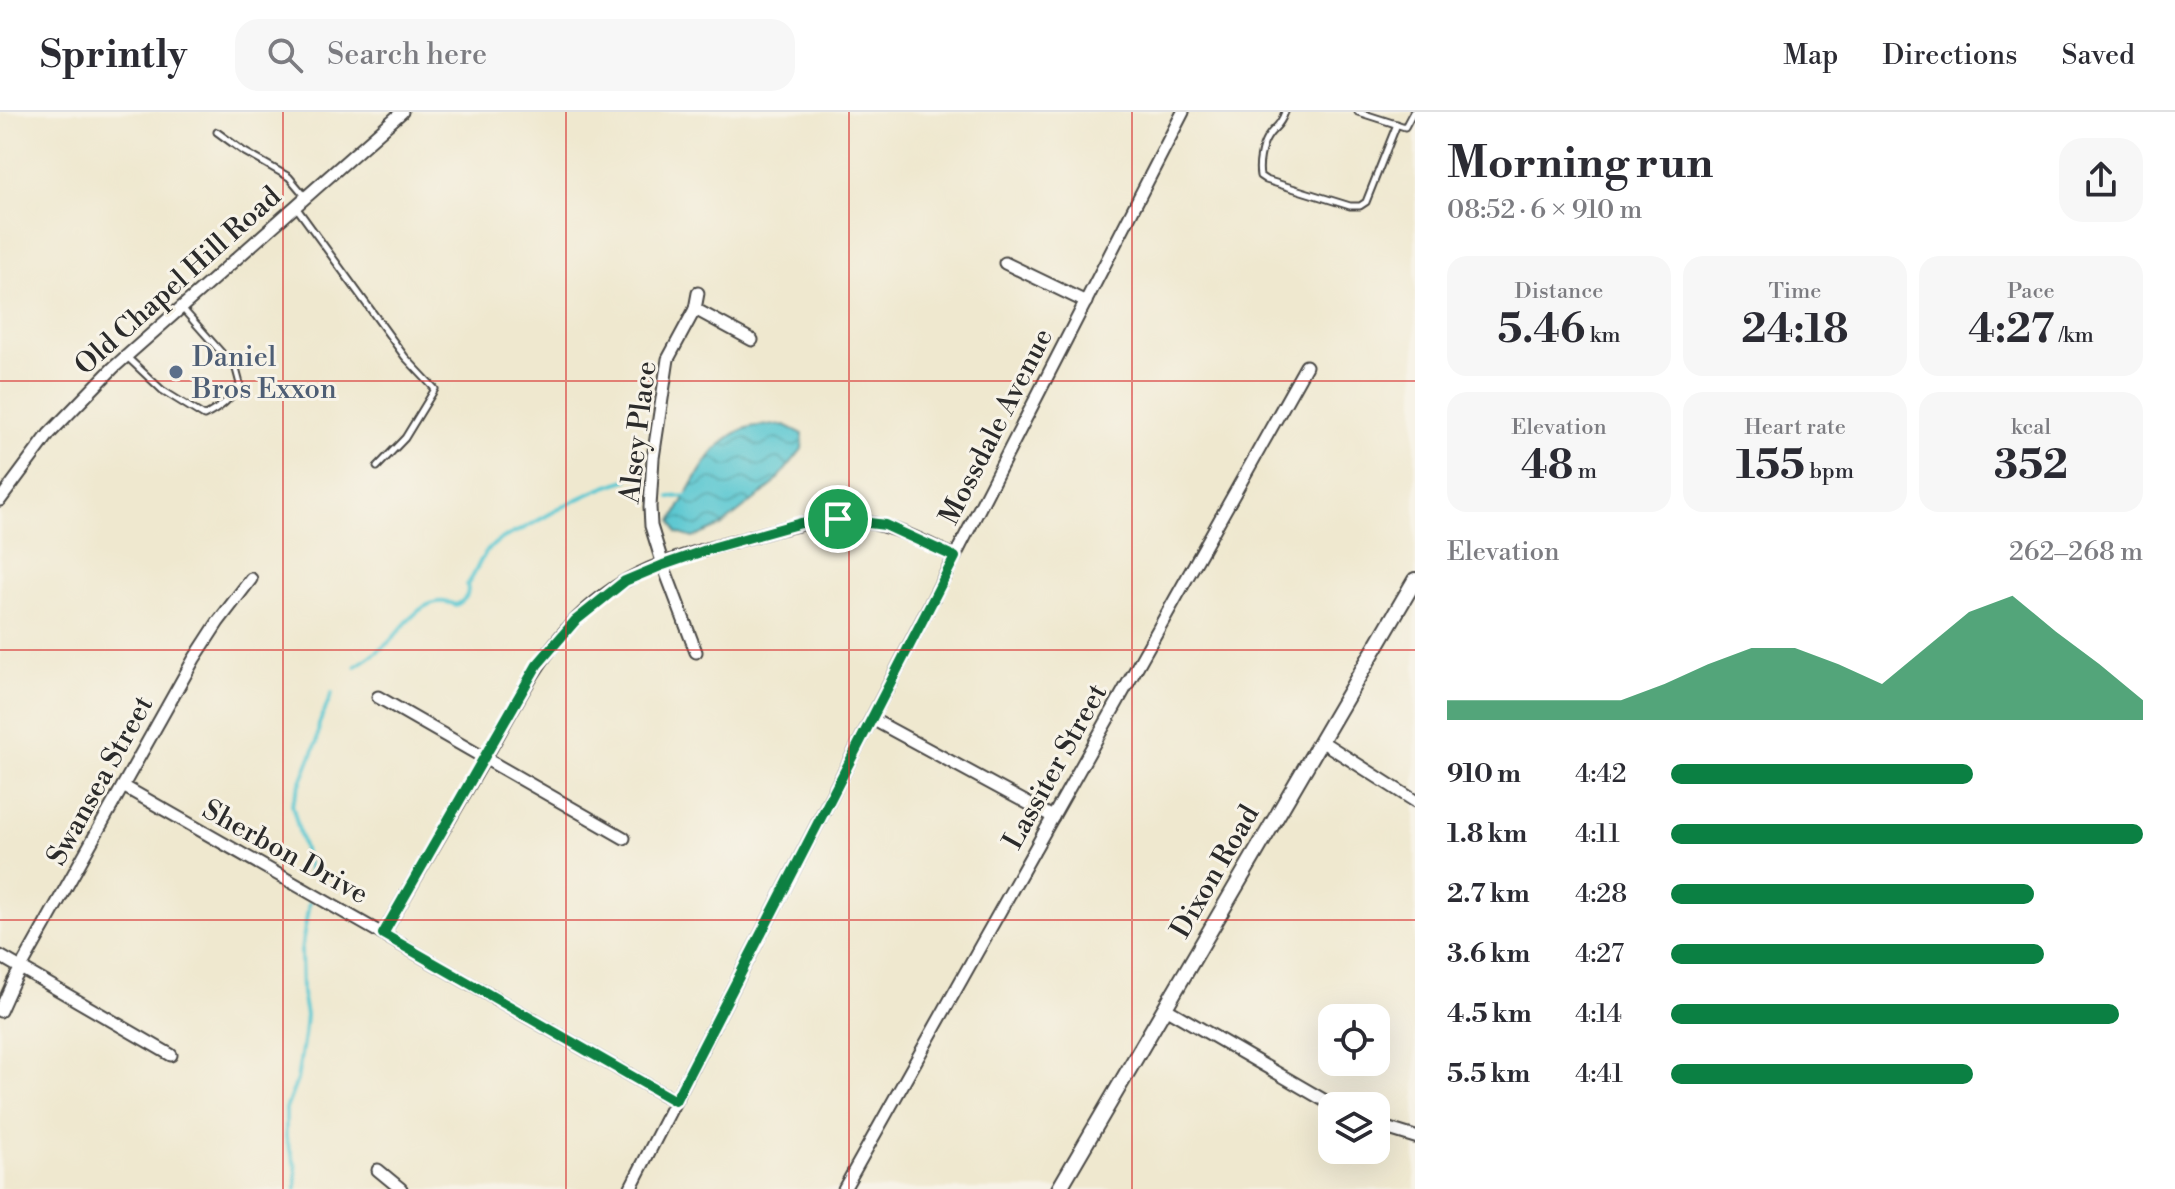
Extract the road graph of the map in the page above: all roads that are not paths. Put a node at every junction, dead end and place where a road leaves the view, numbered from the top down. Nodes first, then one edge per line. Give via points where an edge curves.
1 (402, 112) edge
2 (1183, 112) edge
3 (1285, 112) edge
4 (1358, 112) edge
5 (1413, 112) edge
6 (1397, 124) junction
7 (217, 132) dead end
8 (306, 197) junction
9 (296, 206) junction
10 (1005, 263) dead end
11 (698, 293) dead end
12 (1086, 302) junction
13 (182, 307) junction
14 (695, 309) junction
15 (752, 340) dead end
16 (126, 356) junction
17 (1306, 366) dead end
18 (377, 467) dead end
19 (0, 500) edge
20 (955, 557) junction
21 (663, 565) junction
22 (251, 579) dead end
23 (1415, 580) edge
24 (696, 652) dead end
25 (378, 697) dead end
26 (872, 719) junction
27 (1321, 741) junction
28 (485, 758) junction
29 (123, 786) junction
30 (1415, 801) edge
31 (1053, 817) junction
32 (624, 838) dead end
33 (383, 934) junction
34 (0, 956) edge
35 (21, 969) junction
36 (1165, 1008) junction
37 (0, 1011) edge
38 (171, 1055) dead end
39 (1318, 1097) edge
40 (675, 1101) junction
41 (1390, 1129) edge
42 (1415, 1137) edge
43 (378, 1170) dead end
44 (401, 1189) edge
45 (630, 1189) edge
46 (844, 1189) edge
47 (1059, 1189) edge

1 - 8 street, Old Chapel Hill Road
2 - 12 street, Mossdale Avenue
3 - 6 lane via 1280,126 1268,136 1260,176 1350,206 1366,202
4 - 6 lane
5 - 6 lane via 1405,127
7 - 8 lane via 289,177
8 - 9 street, Old Chapel Hill Road
9 - 13 street, Old Chapel Hill Road
9 - 18 lane via 405,357 435,389 405,438
10 - 12 street
11 - 14 street, Alsey Place
12 - 20 street, Mossdale Avenue
13 - 16 street, Old Chapel Hill Road
13 - 16 lane via 236,369 240,384 221,407 204,416 162,390
14 - 15 street
14 - 21 street, Alsey Place via 668,359 653,458 651,526
16 - 19 street, Old Chapel Hill Road via 49,434
17 - 31 street, Lassiter Street
20 - 21 street via 885,525 838,519 801,523
20 - 26 street, Mossdale Avenue
21 - 24 street, Alsey Place
21 - 28 street via 608,593 549,649
22 - 29 street, Swansea Street via 206,640
23 - 27 street, Dixon Road
25 - 28 street
26 - 31 street
26 - 40 street, Mossdale Avenue
27 - 30 street
27 - 36 street, Dixon Road
28 - 32 street
28 - 33 street
29 - 33 street, Sherbon Drive
29 - 35 street, Swansea Street
31 - 46 street, Lassiter Street
33 - 40 street, Sherbon Drive
34 - 35 street
35 - 37 street, Swansea Street
35 - 38 street
36 - 39 street
36 - 47 street, Dixon Road
40 - 45 street, Mossdale Avenue
41 - 42 street
43 - 44 street

